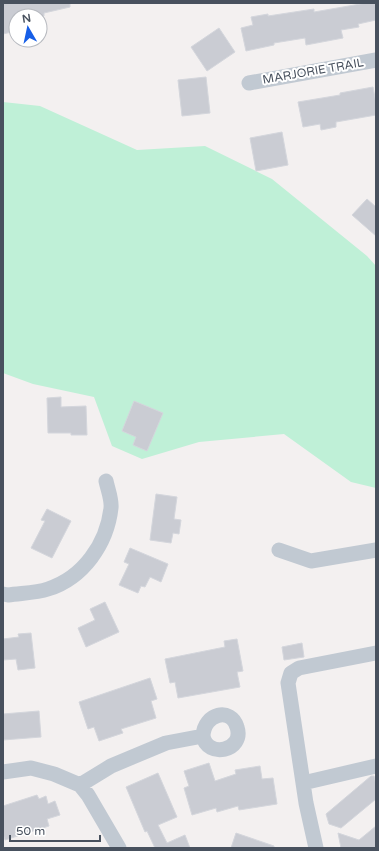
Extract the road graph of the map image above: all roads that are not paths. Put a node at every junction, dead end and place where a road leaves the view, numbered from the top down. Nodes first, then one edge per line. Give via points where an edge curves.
1 (376, 60) edge
2 (249, 83) dead end
3 (106, 481) dead end
4 (279, 550) dead end
5 (376, 550) edge
6 (3, 594) edge
7 (376, 654) edge
8 (202, 736) dead end
9 (376, 766) edge
10 (3, 772) edge
11 (347, 773) junction
12 (376, 775) edge
13 (303, 783) junction
14 (80, 785) junction
15 (119, 848) edge
16 (316, 848) edge

1 - 2 street, MARJORIE TRAIL
3 - 6 street via 111,507 107,530 96,553 72,577 48,589
4 - 5 street via 311,561
7 - 13 street via 299,668 291,673 288,683
8 - 14 street via 159,745 111,766
9 - 11 street
10 - 14 street via 31,768
11 - 12 street via 360,777
11 - 13 street
13 - 16 street
14 - 15 street

